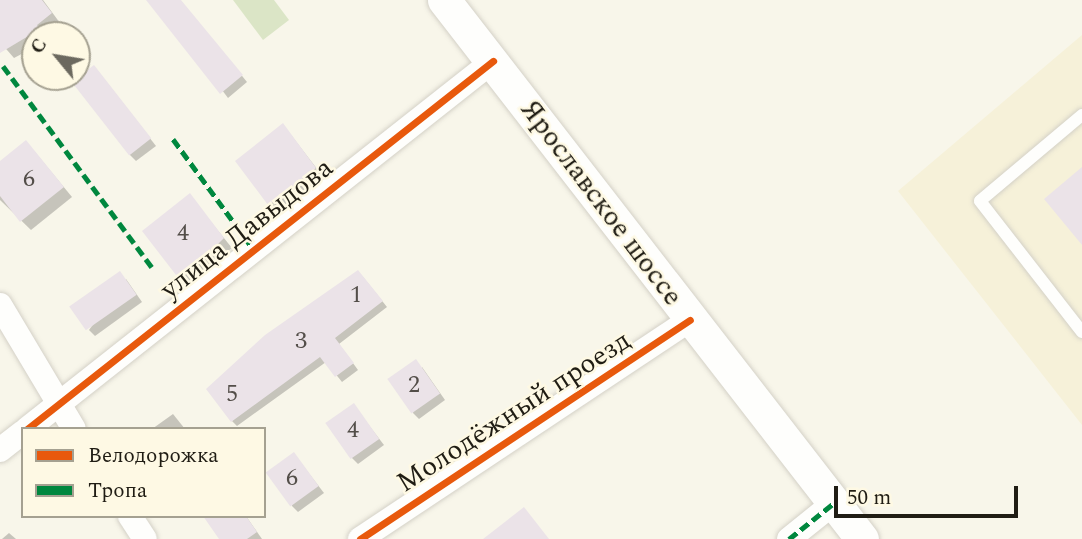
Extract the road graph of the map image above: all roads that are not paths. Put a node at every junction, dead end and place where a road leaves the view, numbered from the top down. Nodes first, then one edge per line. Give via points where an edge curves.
1 (444, 0) edge
2 (493, 61) junction
3 (1082, 116) edge
4 (0, 305) edge
5 (690, 320) junction
6 (1082, 332) edge
7 (58, 405) junction
8 (30, 427) edge
9 (73, 427) edge
10 (21, 434) edge
11 (0, 450) edge
12 (834, 503) junction
13 (132, 518) edge
14 (145, 539) edge
15 (360, 539) edge
16 (789, 539) edge
17 (862, 539) edge

1 - 2 main road, Ярославское шоссе
2 - 5 main road, Ярославское шоссе
2 - 7 street, улица Давыдова
3 - 6 lane via 981,201
4 - 7 street
5 - 12 main road, Ярославское шоссе
5 - 15 street, Молодёжный проезд
7 - 8 street, улица Давыдова
7 - 9 street
10 - 11 street
12 - 16 street
12 - 17 main road, Ярославское шоссе
13 - 14 street

